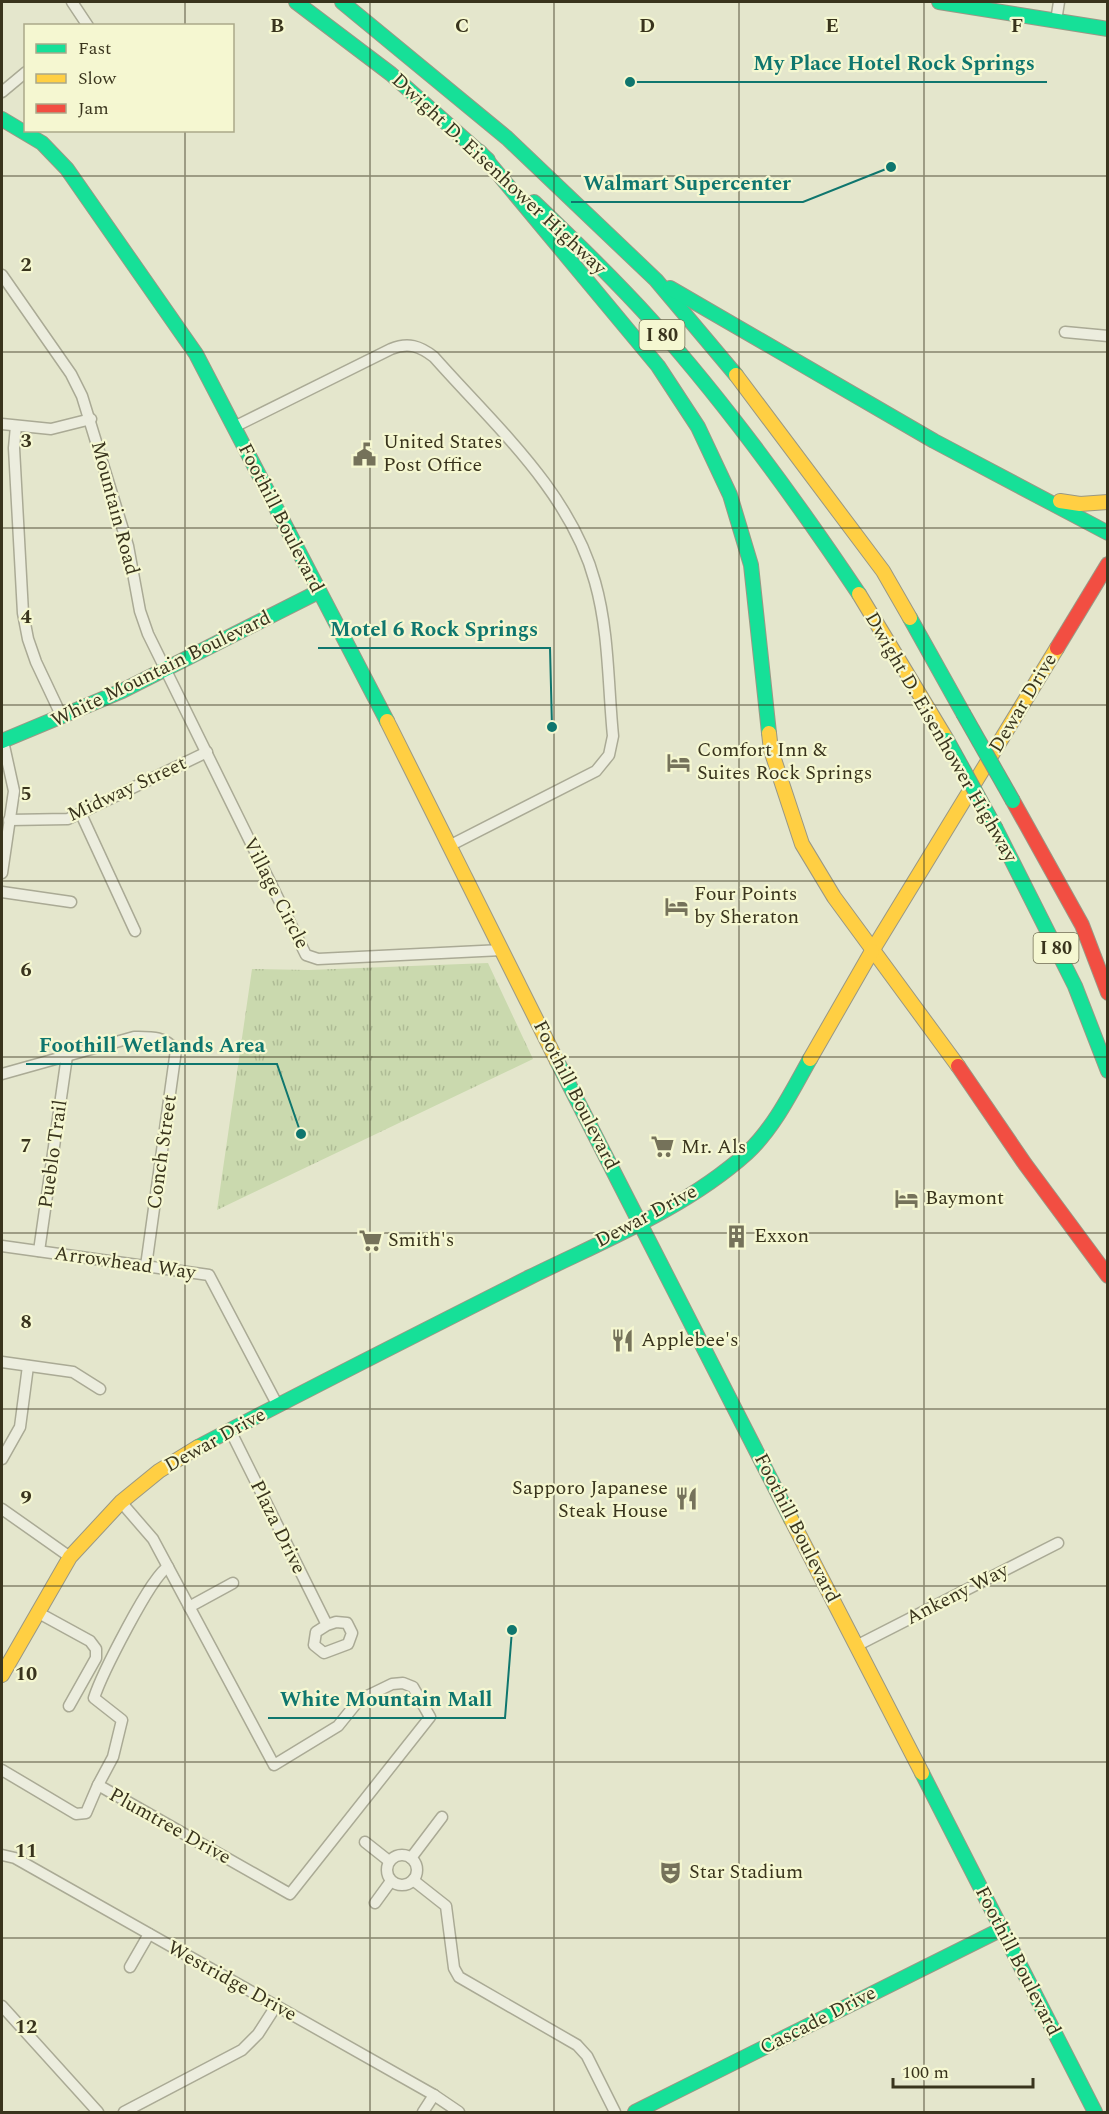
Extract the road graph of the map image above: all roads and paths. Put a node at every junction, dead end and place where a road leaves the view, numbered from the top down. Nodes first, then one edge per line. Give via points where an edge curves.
1 (72, 2) edge
2 (296, 2) edge
3 (342, 2) edge
4 (939, 2) edge
5 (1059, 2) edge
6 (1056, 21) junction
7 (87, 24) edge
8 (1107, 29) edge
9 (24, 74) edge
10 (2, 92) edge
11 (2, 118) edge
12 (24, 131) edge
13 (25, 132) edge
14 (480, 152) junction
15 (2, 275) edge
16 (656, 280) junction
17 (1065, 332) dead end
18 (1107, 336) edge
19 (91, 419) junction
20 (2, 424) edge
21 (15, 426) junction
22 (234, 427) junction
23 (1047, 499) junction
24 (1107, 502) edge
25 (1107, 533) edge
26 (1107, 564) edge
27 (318, 592) junction
28 (166, 669) junction
29 (62, 717) junction
30 (2, 741) edge
31 (207, 752) junction
32 (81, 814) junction
33 (6, 825) edge
34 (449, 846) junction
35 (2, 873) edge
36 (2, 892) edge
37 (71, 902) dead end
38 (135, 931) dead end
39 (502, 950) junction
40 (872, 951) junction
41 (1107, 993) edge
42 (67, 1056) junction
43 (1107, 1071) edge
44 (2, 1074) edge
45 (640, 1222) junction
46 (2, 1246) edge
47 (39, 1251) junction
48 (146, 1266) junction
49 (1107, 1276) edge
50 (2, 1362) edge
51 (28, 1366) junction
52 (100, 1389) dead end
53 (278, 1406) junction
54 (230, 1430) junction
55 (2, 1459) edge
56 (121, 1502) junction
57 (2, 1509) edge
58 (1058, 1543) dead end
59 (70, 1557) junction
60 (168, 1567) junction
61 (232, 1583) dead end
62 (189, 1607) junction
63 (37, 1612) junction
64 (327, 1625) dead end
65 (856, 1646) junction
66 (2, 1675) edge
67 (69, 1706) dead end
68 (2, 1770) edge
69 (98, 1785) junction
70 (442, 1817) dead end
71 (365, 1842) dead end
72 (2, 1855) edge
73 (411, 1858) junction
74 (389, 1861) junction
75 (413, 1880) junction
76 (391, 1881) junction
77 (375, 1903) dead end
78 (1002, 1929) junction
79 (149, 1934) junction
80 (130, 1966) dead end
81 (2, 2006) edge
82 (276, 2006) junction
83 (434, 2095) junction
84 (98, 2112) edge
85 (124, 2112) edge
86 (423, 2112) edge
87 (459, 2112) edge
88 (615, 2112) edge
89 (635, 2112) edge
90 (1095, 2112) edge

1 - 7 street
2 - 14 main road, Dwight D. Eisenhower Highway / I 80 via 391,74
3 - 16 main road, Dwight D. Eisenhower Highway / I 80 via 507,138
4 - 6 main road
5 - 6 street
6 - 8 main road
9 - 10 street
11 - 12 main road, Foothill Boulevard
13 - 22 main road, Foothill Boulevard via 42,142 67,169 196,354
14 - 40 main road via 658,366 698,427 730,495 751,565 771,750 785,797 802,844
14 - 43 main road, Dwight D. Eisenhower Highway / I 80, bridge via 592,255 702,380 795,500 896,649 996,829 1076,986
15 - 19 street, Mountain Road via 70,374
16 - 23 main road via 934,441
16 - 41 main road, Dwight D. Eisenhower Highway / I 80, bridge via 716,347 883,571 1082,925
17 - 18 street
19 - 21 street via 51,429
19 - 28 street, Mountain Road via 128,546 140,611
20 - 21 street
21 - 29 street via 23,613 36,662
22 - 27 main road, Foothill Boulevard
22 - 34 street via 391,349 415,345 434,357 536,473 570,520 585,551 601,613 613,736 609,755 596,771
23 - 24 main road via 1080,504
23 - 25 main road
26 - 40 main road, Dewar Drive
27 - 28 main road, White Mountain Boulevard
27 - 34 main road, Foothill Boulevard
28 - 29 main road, White Mountain Boulevard
28 - 31 street, Mountain Road
29 - 30 main road, White Mountain Boulevard
30 - 33 street via 14,791
31 - 32 street, Midway Street
31 - 39 street, Village Circle via 306,955 318,959
32 - 33 street, Midway Street via 62,820 43,818
32 - 38 street
33 - 35 street
34 - 39 main road, Foothill Boulevard
36 - 37 street
39 - 45 main road, Foothill Boulevard
40 - 45 main road, Dewar Drive via 781,1110 748,1152 705,1185
40 - 49 main road
42 - 44 street
42 - 47 street, Pueblo Trail
42 - 48 street, Conch Street via 134,1037 156,1037 169,1041 177,1050
45 - 53 main road, Dewar Drive
45 - 65 main road, Foothill Boulevard
46 - 47 street, Arrowhead Way
47 - 48 street, Arrowhead Way
48 - 53 street, Arrowhead Way via 209,1275
50 - 51 street
51 - 52 street via 73,1372
51 - 55 street via 20,1427
53 - 54 main road, Dewar Drive
54 - 56 main road, Dewar Drive via 159,1471
54 - 64 street, Plaza Drive
56 - 59 main road, Dewar Drive
56 - 60 street via 149,1532
57 - 59 street
58 - 65 street, Ankeny Way
59 - 63 main road, Dewar Drive
60 - 62 street
60 - 69 street via 155,1580 94,1698 122,1718 113,1757
61 - 62 street
62 - 69 street, Plumtree Drive via 274,1765 338,1726 359,1700 392,1684 413,1687 430,1717 290,1894
63 - 66 main road, Dewar Drive
63 - 67 street via 90,1641 96,1649 96,1658
65 - 78 main road, Foothill Boulevard
68 - 69 street, Plumtree Drive via 81,1815 86,1813
70 - 73 street
71 - 74 street
72 - 79 street, Westridge Drive via 15,1858
73 - 74 street via 398,1855
73 - 75 street via 417,1870
74 - 76 street via 386,1871
75 - 76 street via 405,1885
75 - 88 street via 446,1906 454,1968 459,1977 577,2045 587,2056
76 - 77 street
78 - 89 main road, Cascade Drive
78 - 90 main road, Foothill Boulevard
79 - 80 street
79 - 82 street, Westridge Drive
81 - 84 street
82 - 83 street, Westridge Drive
82 - 85 street via 242,2050
83 - 86 street
83 - 87 street, Westridge Drive

